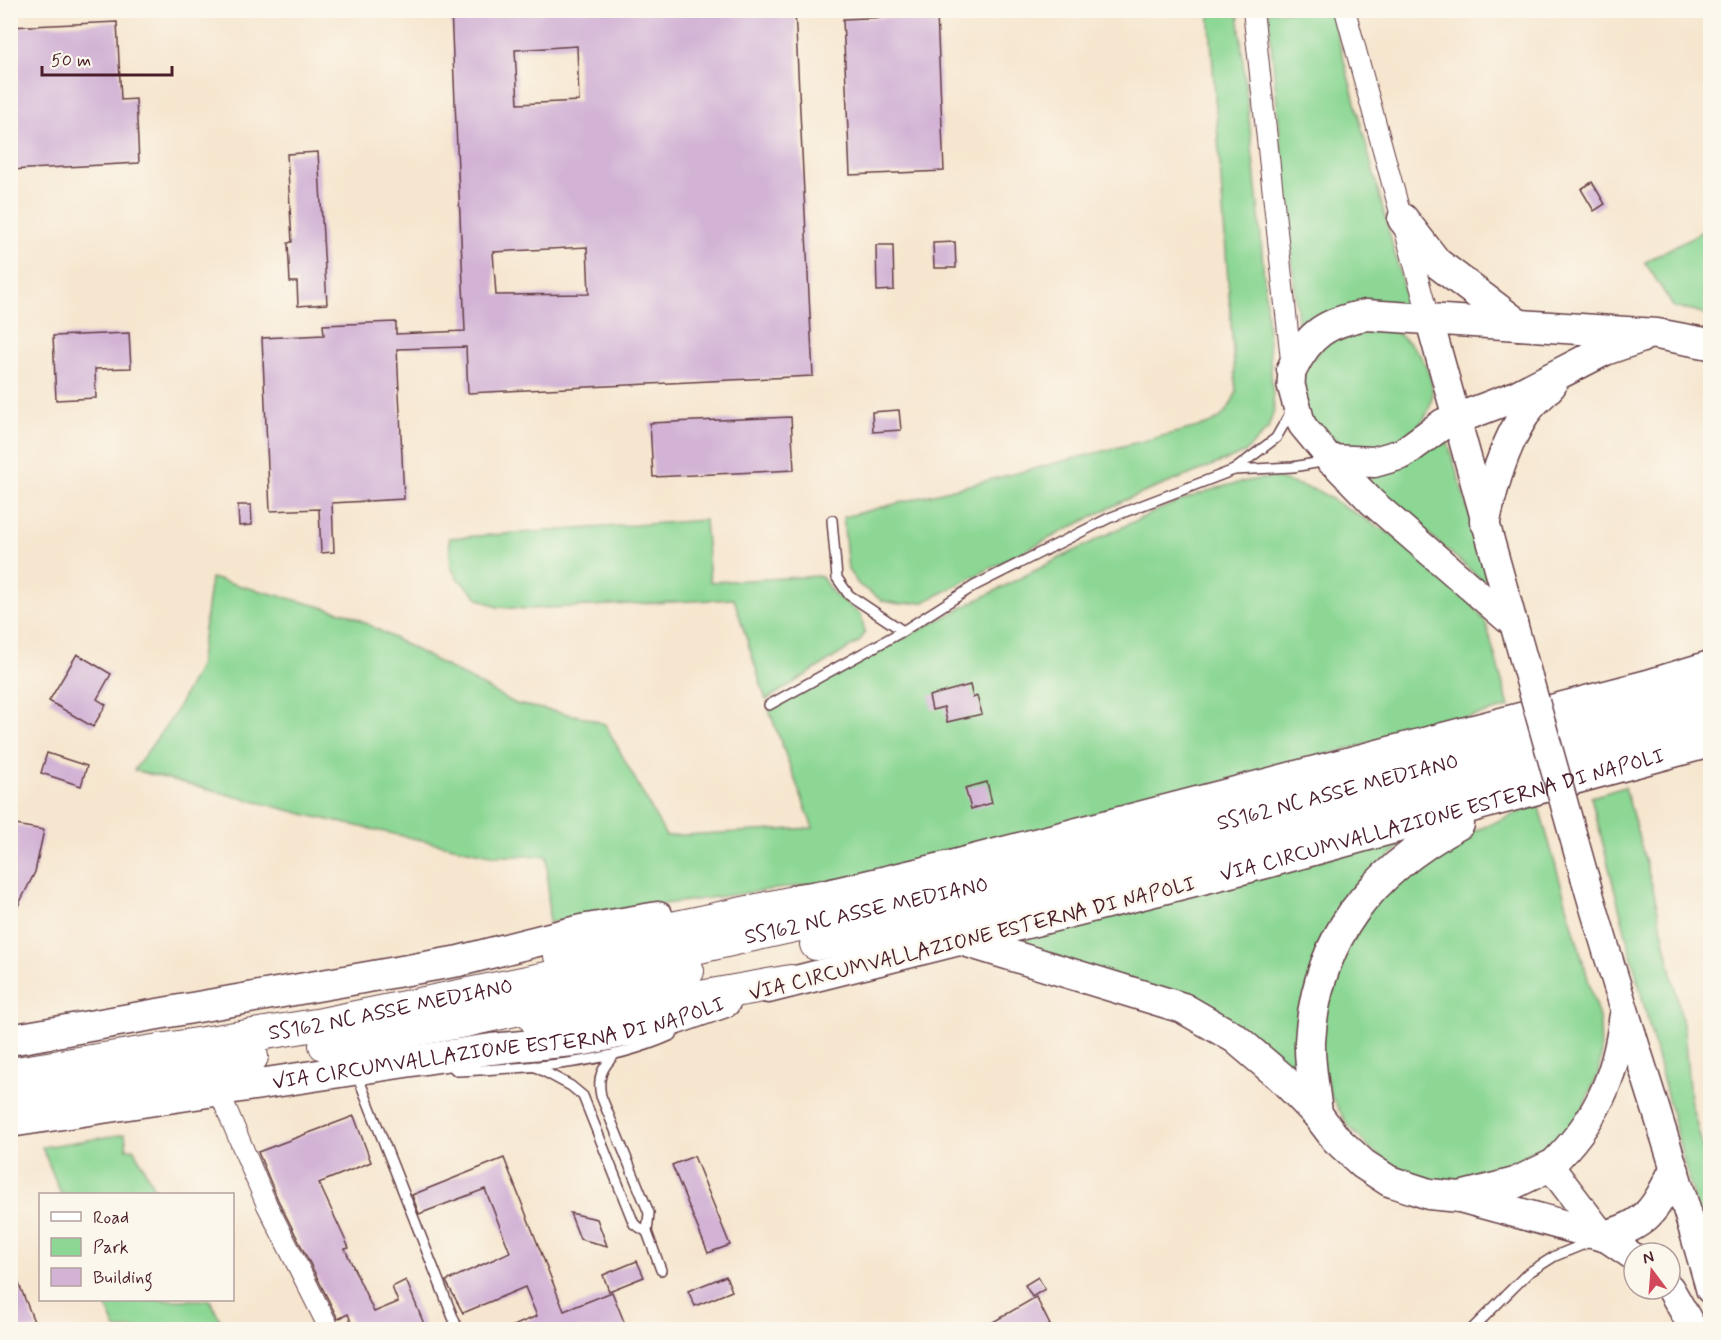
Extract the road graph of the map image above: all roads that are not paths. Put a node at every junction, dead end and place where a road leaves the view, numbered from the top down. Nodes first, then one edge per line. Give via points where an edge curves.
1 (1253, 10) edge
2 (1345, 10) edge
3 (1403, 219) junction
4 (1429, 319) junction
5 (1519, 325) junction
6 (1657, 334) junction
7 (1710, 344) edge
8 (1292, 369) junction
9 (1566, 370) junction
10 (1295, 404) junction
11 (1457, 420) junction
12 (1331, 460) junction
13 (1234, 471) junction
14 (831, 520) dead end
15 (1485, 521) junction
16 (1514, 625) junction
17 (903, 631) junction
18 (1707, 673) edge
19 (769, 705) dead end
20 (1710, 717) edge
21 (1710, 742) edge
22 (1500, 801) junction
23 (823, 896) junction
24 (958, 939) junction
25 (791, 981) junction
26 (1623, 1012) junction
27 (466, 1021) junction
28 (322, 1024) junction
29 (678, 1032) dead end
30 (10, 1040) edge
31 (615, 1054) junction
32 (441, 1057) junction
33 (534, 1066) junction
34 (354, 1069) junction
35 (10, 1074) edge
36 (218, 1089) junction
37 (10, 1096) edge
38 (1317, 1114) junction
39 (10, 1122) edge
40 (1550, 1166) junction
41 (1674, 1171) junction
42 (1460, 1197) junction
43 (646, 1232) junction
44 (1603, 1236) junction
45 (1622, 1249) edge
46 (661, 1270) dead end
47 (1710, 1290) edge
48 (1678, 1301) edge
49 (330, 1329) edge
50 (458, 1329) edge
51 (1471, 1329) edge
52 (1694, 1329) edge

1 - 8 street
2 - 3 street
3 - 4 street
3 - 5 main road via 1437,263
4 - 5 main road
4 - 8 main road via 1366,315 1344,319 1324,328 1302,347
4 - 11 main road
5 - 6 main road
6 - 7 main road
6 - 9 main road via 1605,350
8 - 10 main road
9 - 11 main road
9 - 15 main road via 1526,412 1504,454
10 - 12 main road via 1302,425
10 - 13 lane via 1276,438
11 - 12 main road via 1434,429 1402,454 1388,459 1355,463
11 - 15 main road
12 - 13 lane
12 - 16 main road via 1372,502
13 - 17 lane via 1108,518 974,586
14 - 17 lane via 837,578 849,595
15 - 16 main road
16 - 26 main road, bridge
17 - 19 lane
18 - 23 main road
18 - 28 highway, SS162 NC ASSE MEDIANO via 986,884
20 - 27 highway, SS162 NC ASSE MEDIANO via 999,904
21 - 22 main road, VIA CIRCUMVALLAZIONE ESTERNA DI NAPOLI
22 - 24 main road, VIA CIRCUMVALLAZIONE ESTERNA DI NAPOLI via 1062,916
22 - 38 main road via 1421,845 1391,870 1348,920 1331,950 1314,1000 1310,1044
23 - 28 highway via 630,937
23 - 30 main road via 699,910 581,930 459,961
24 - 25 main road, VIA CIRCUMVALLAZIONE ESTERNA DI NAPOLI
24 - 38 main road via 1184,1008 1235,1038
25 - 27 highway via 581,1018
25 - 32 main road, VIA CIRCUMVALLAZIONE ESTERNA DI NAPOLI via 737,1004 662,1024 584,1040
26 - 40 main road via 1619,1053 1600,1101 1574,1143
26 - 41 main road via 1644,1064
27 - 37 highway, SS162 NC ASSE MEDIANO
28 - 35 highway, SS162 NC ASSE MEDIANO
29 - 31 lane via 648,1046
31 - 33 lane
31 - 43 lane via 602,1069 598,1082 649,1213
32 - 33 lane via 457,1071
32 - 34 main road, VIA CIRCUMVALLAZIONE ESTERNA DI NAPOLI
33 - 43 lane via 583,1096 634,1224
34 - 36 main road, VIA CIRCUMVALLAZIONE ESTERNA DI NAPOLI
34 - 50 lane
36 - 39 main road, VIA CIRCUMVALLAZIONE ESTERNA DI NAPOLI
36 - 49 street via 267,1205
38 - 42 main road via 1336,1139 1389,1181 1429,1194
40 - 42 main road via 1515,1183
40 - 44 main road
41 - 44 main road via 1656,1208 1626,1231
41 - 47 main road
42 - 44 main road
43 - 46 lane
44 - 45 main road
44 - 51 lane via 1555,1256 1528,1273
48 - 52 main road

